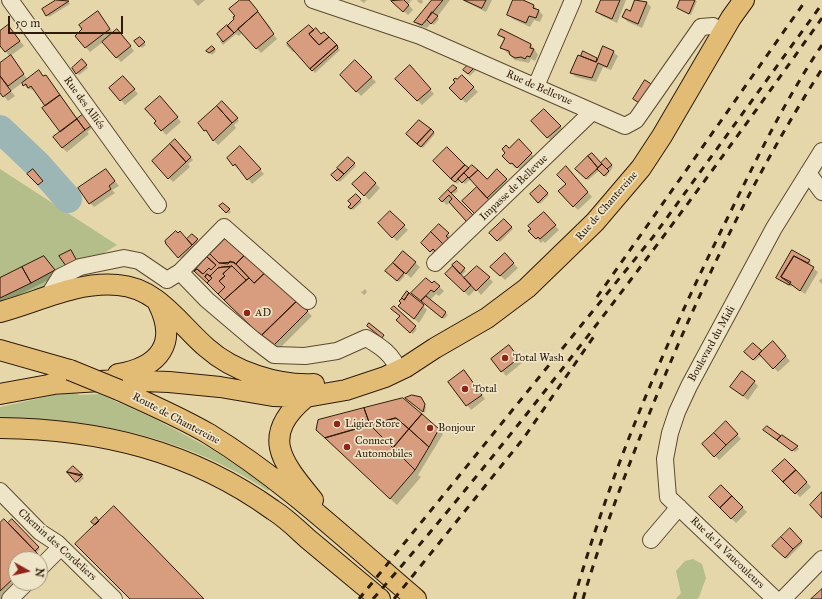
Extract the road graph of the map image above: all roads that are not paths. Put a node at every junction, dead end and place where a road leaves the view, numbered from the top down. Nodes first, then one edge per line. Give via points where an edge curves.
1 (10, 0) edge
2 (314, 0) edge
3 (573, 0) edge
4 (738, 0) edge
5 (744, 0) edge
6 (727, 25) junction
7 (536, 86) junction
8 (592, 112) junction
9 (822, 151) edge
10 (808, 173) junction
11 (822, 192) edge
12 (158, 205) dead end
13 (435, 263) dead end
14 (173, 276) junction
15 (47, 298) junction
16 (308, 301) dead end
17 (158, 303) junction
18 (0, 312) edge
19 (0, 350) edge
20 (397, 366) junction
21 (51, 384) junction
22 (0, 394) edge
23 (306, 397) junction
24 (0, 428) edge
25 (0, 491) edge
26 (679, 507) junction
27 (340, 533) junction
28 (651, 540) dead end
29 (61, 547) junction
30 (48, 560) edge
31 (820, 565) edge
32 (18, 591) edge
33 (10, 599) edge
34 (114, 599) edge
35 (380, 599) edge
36 (416, 599) edge
37 (775, 599) edge
38 (783, 599) edge

1 - 12 street, Rue des Alliés
2 - 7 street, Rue de Bellevue via 420,36
3 - 7 street
4 - 6 main road, Rue de Chantereine
5 - 6 main road, Rue de Chantereine
6 - 8 street, Rue de Bellevue via 701,27 636,120 625,126
6 - 20 main road, Rue de Chantereine via 637,174 595,222 527,288 487,318
7 - 8 street, Rue de Bellevue
8 - 13 street, Impasse de Bellevue
9 - 10 street, Boulevard du Midi
10 - 11 street
10 - 26 street, Boulevard du Midi via 774,228 677,412 665,459 665,476 668,497
14 - 15 street via 139,261 124,258 80,267 60,277
14 - 16 street via 224,227
14 - 17 street via 166,295
14 - 20 street via 207,300 274,355 305,356 337,351 366,338 380,347
15 - 17 main road via 78,288 106,284 141,290 154,297
15 - 18 main road
17 - 20 main road via 216,355 231,365 281,382 298,385 318,384
17 - 21 main road via 166,321 166,338 161,352 151,363 134,371
19 - 27 main road, Route de Chantereine, bridge via 70,370 169,413 209,434 275,481
20 - 23 main road via 385,378 346,390
21 - 22 main road
21 - 23 main road via 117,380 169,382 273,396
23 - 27 main road via 291,409 282,424 281,452 288,468
24 - 35 main road via 49,430 111,438 150,448 215,474 274,510
25 - 29 street, Chemin des Cordeliers via 40,532
26 - 28 street
26 - 37 street, Rue de la Vaucouleurs
27 - 36 main road, Route de Chantereine
29 - 30 street
29 - 34 street, Chemin des Cordeliers
31 - 38 street
32 - 33 street

